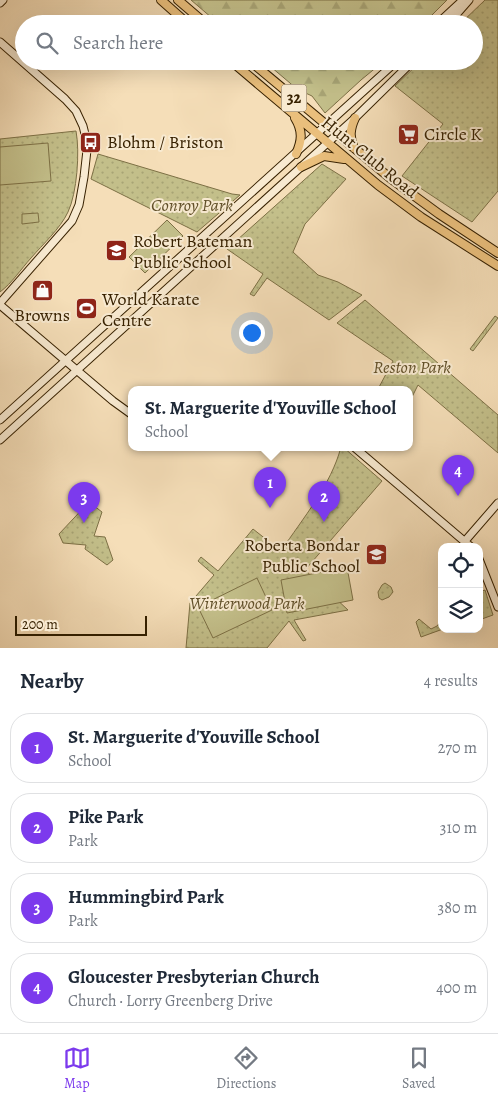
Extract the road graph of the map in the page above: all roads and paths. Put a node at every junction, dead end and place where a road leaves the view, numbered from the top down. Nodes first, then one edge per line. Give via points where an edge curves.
1 (3, 0) edge
2 (160, 0) edge
3 (178, 0) edge
4 (464, 0) edge
5 (469, 0) edge
6 (0, 3) edge
7 (178, 15) edge
8 (196, 15) edge
9 (447, 15) edge
10 (456, 15) edge
11 (0, 42) edge
12 (15, 55) edge
13 (32, 70) edge
14 (242, 70) edge
15 (261, 70) edge
16 (387, 70) edge
17 (404, 70) edge
18 (293, 114) junction
19 (355, 118) junction
20 (327, 125) junction
21 (337, 134) junction
22 (317, 135) junction
23 (327, 144) junction
24 (355, 150) junction
25 (296, 154) junction
26 (346, 160) junction
27 (301, 167) junction
28 (498, 253) edge
29 (498, 266) edge
30 (0, 304) edge
31 (66, 360) junction
32 (77, 370) junction
33 (128, 412) edge
34 (0, 420) edge
35 (0, 440) edge
36 (359, 451) edge
37 (498, 503) edge
38 (465, 542) joint
39 (483, 569) edge
40 (498, 607) edge

1 - 6 main road
2 - 7 main road
3 - 8 main road
4 - 9 main road
5 - 10 main road
11 - 12 main road
13 - 30 main road via 76,111 83,126 87,150 79,205 72,220
14 - 18 main road, Hunt Club Road / 32
15 - 20 main road, Hunt Club Road / 32
16 - 20 main road
17 - 19 main road
18 - 22 main road, Hunt Club Road / 32
18 - 25 main road via 302,134
19 - 21 main road
19 - 24 main road via 350,139
20 - 21 main road, Hunt Club Road / 32
20 - 22 main road
21 - 23 main road
21 - 24 main road, Hunt Club Road / 32
22 - 23 main road, Hunt Club Road / 32
22 - 25 main road
23 - 26 main road, Hunt Club Road / 32
23 - 27 main road
24 - 28 main road, Hunt Club Road / 32 via 418,200
25 - 31 main road
26 - 27 main road via 324,156
26 - 29 main road, Hunt Club Road / 32 via 406,206
27 - 32 main road
30 - 31 main road
31 - 32 main road
31 - 34 main road
32 - 33 main road
32 - 35 main road
36 - 38 main road
37 - 38 main road
39 - 40 main road

